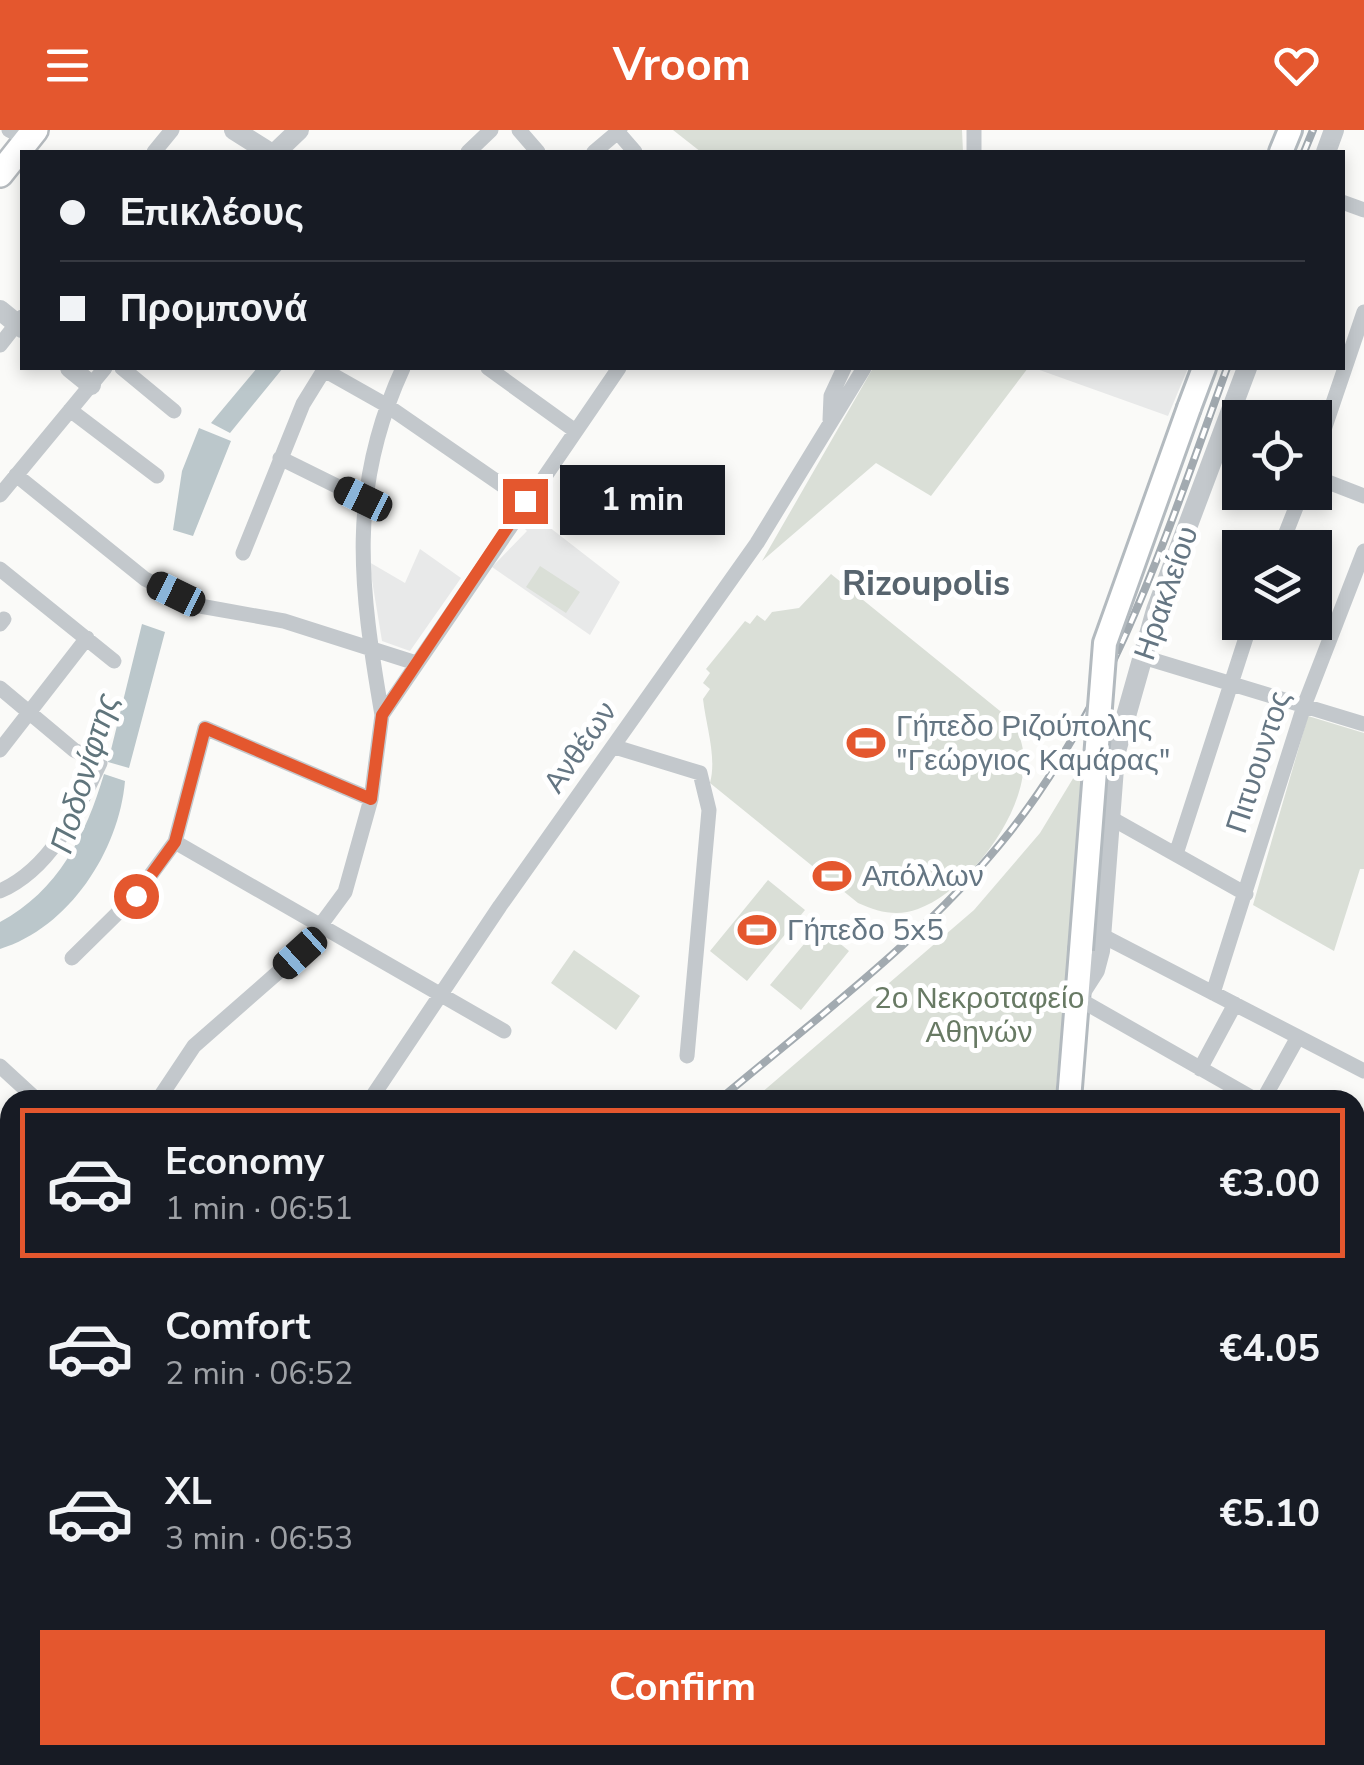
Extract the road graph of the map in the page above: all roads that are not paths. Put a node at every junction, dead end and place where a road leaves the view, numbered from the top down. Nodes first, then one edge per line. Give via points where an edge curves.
1 (172, 130) edge
2 (234, 130) edge
3 (299, 130) edge
4 (491, 130) edge
5 (519, 130) edge
6 (618, 131) edge
7 (24, 133) edge
8 (156, 150) edge
9 (269, 150) edge
10 (274, 150) edge
11 (470, 150) edge
12 (536, 150) edge
13 (596, 150) edge
14 (0, 174) edge
15 (1364, 312) edge
16 (15, 320) edge
17 (0, 344) edge
18 (1345, 368) edge
19 (73, 370) edge
20 (103, 370) edge
21 (124, 370) edge
22 (324, 370) edge
23 (402, 370) edge
24 (491, 370) edge
25 (618, 370) edge
26 (843, 370) edge
27 (863, 370) edge
28 (1203, 370) edge
29 (1246, 370) edge
30 (1344, 370) edge
31 (92, 384) junction
32 (386, 404) junction
33 (1332, 406) edge
34 (70, 410) junction
35 (174, 411) dead end
36 (830, 424) junction
37 (574, 430) junction
38 (1219, 444) junction
39 (1222, 445) edge
40 (280, 458) junction
41 (16, 476) junction
42 (158, 476) dead end
43 (1332, 484) edge
44 (0, 495) edge
45 (1364, 496) edge
46 (363, 499) junction
47 (525, 501) junction
48 (1364, 551) edge
49 (243, 553) dead end
50 (0, 569) edge
51 (87, 638) junction
52 (1245, 640) edge
53 (370, 648) junction
54 (1143, 657) junction
55 (114, 661) dead end
56 (416, 663) junction
57 (1228, 683) junction
58 (0, 688) edge
59 (1304, 706) junction
60 (30, 712) junction
61 (382, 715) junction
62 (1364, 724) edge
63 (614, 747) junction
64 (0, 750) edge
65 (371, 799) junction
66 (1109, 817) junction
67 (175, 842) junction
68 (1176, 854) junction
69 (0, 891) edge
70 (1246, 894) junction
71 (322, 926) junction
72 (1101, 935) junction
73 (72, 958) dead end
74 (1214, 993) junction
75 (441, 995) junction
76 (1077, 998) junction
77 (1235, 1004) junction
78 (504, 1030) dead end
79 (1298, 1037) junction
80 (686, 1056) dead end
81 (0, 1066) edge
82 (1200, 1069) junction
83 (1364, 1070) edge
84 (26, 1090) edge
85 (165, 1090) edge
86 (381, 1090) edge
87 (1075, 1090) edge
88 (1240, 1090) edge
89 (1265, 1090) edge
90 (62, 1765) edge
91 (95, 1765) edge

1 - 8 street
2 - 9 street
3 - 10 street
4 - 11 street
5 - 12 street
6 - 13 street
7 - 14 main road
15 - 18 street
16 - 17 street
19 - 31 street
20 - 31 street
21 - 35 street
22 - 32 street
22 - 40 street
23 - 32 street
24 - 37 street
25 - 37 street
26 - 36 street, Ανθέων
27 - 36 street, Ανθέων
28 - 76 main road, Ηρακλείου, bridge via 1105,643
29 - 38 street, Ηρακλείου
30 - 33 street
31 - 34 street
32 - 46 street
32 - 47 street
34 - 41 street
34 - 42 street
36 - 63 street, Ανθέων via 757,543
37 - 47 street
38 - 39 street
38 - 54 street, Ηρακλείου
40 - 46 street
40 - 49 street
41 - 44 street
41 - 53 street via 146,579 176,594 222,612
43 - 45 street
46 - 53 street via 360,565
47 - 56 street
48 - 59 street, Πιτυουντος
50 - 51 street
51 - 55 street
51 - 60 street
52 - 57 street
53 - 56 street
53 - 61 street
54 - 57 street
54 - 66 street, Ηρακλείου via 1115,754
56 - 61 street
57 - 59 street
57 - 68 street
58 - 60 street
59 - 62 street
59 - 70 street, Πιτυουντος
60 - 64 street
60 - 69 street via 100,763 74,820 35,868
61 - 65 street
63 - 75 street, Ανθέων
63 - 80 street via 700,773 709,810
65 - 67 street via 205,728
65 - 71 street via 355,868
66 - 68 street
66 - 72 street, Ηρακλείου
67 - 71 street
67 - 73 street via 136,896
68 - 70 street
70 - 74 street, Πιτυουντος
71 - 75 street
71 - 85 street via 194,1046
72 - 74 street
72 - 76 street, Ηρακλείου via 1095,970
74 - 77 street
75 - 78 street
75 - 86 street, Ανθέων
76 - 82 street
76 - 87 main road, Ηρακλείου
77 - 79 street
77 - 82 street
79 - 83 street
79 - 89 street
81 - 84 street
82 - 88 street
90 - 91 street

